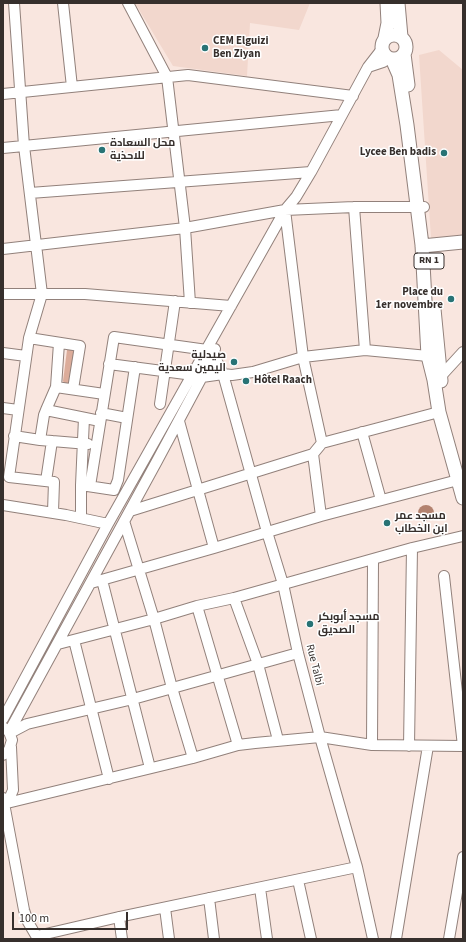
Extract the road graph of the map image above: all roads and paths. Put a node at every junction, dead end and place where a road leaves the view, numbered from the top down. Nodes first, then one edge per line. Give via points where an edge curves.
1 (14, 3) edge
2 (63, 3) edge
3 (128, 3) edge
4 (387, 3) edge
5 (398, 3) edge
6 (401, 37) junction
7 (390, 52) junction
8 (167, 77) junction
9 (72, 87) junction
10 (21, 92) junction
11 (3, 94) edge
12 (353, 96) junction
13 (342, 115) junction
14 (174, 132) junction
15 (24, 146) junction
16 (3, 148) edge
17 (311, 172) junction
18 (180, 182) junction
19 (30, 193) junction
20 (354, 206) junction
21 (420, 207) junction
22 (285, 210) junction
23 (185, 228) junction
24 (463, 242) edge
25 (36, 245) junction
26 (3, 249) edge
27 (463, 250) edge
28 (425, 251) junction
29 (3, 294) edge
30 (42, 294) junction
31 (175, 302) junction
32 (190, 303) junction
33 (231, 306) junction
34 (29, 338) junction
35 (59, 343) junction
36 (169, 345) junction
37 (365, 350) junction
38 (210, 352) junction
39 (463, 352) edge
40 (3, 353) edge
41 (26, 356) junction
42 (428, 356) junction
43 (303, 357) junction
44 (109, 364) junction
45 (135, 367) junction
46 (165, 371) junction
47 (223, 374) junction
48 (197, 376) junction
49 (441, 376) junction
50 (56, 386) junction
51 (74, 389) junction
52 (104, 394) junction
53 (160, 404) dead end
54 (3, 408) edge
55 (18, 410) junction
56 (46, 410) junction
57 (439, 412) junction
58 (101, 417) junction
59 (84, 418) junction
60 (128, 418) junction
61 (179, 421) junction
62 (362, 432) junction
63 (14, 436) junction
64 (40, 440) junction
65 (52, 441) junction
66 (322, 443) junction
67 (83, 444) junction
68 (96, 444) junction
69 (313, 454) junction
70 (463, 466) edge
71 (251, 472) junction
72 (458, 480) junction
73 (46, 481) junction
74 (85, 485) junction
75 (198, 490) junction
76 (463, 498) edge
77 (381, 500) junction
78 (3, 505) edge
79 (130, 511) junction
80 (53, 512) junction
81 (321, 516) junction
82 (81, 518) junction
83 (124, 521) junction
84 (108, 524) junction
85 (267, 532) junction
86 (463, 536) edge
87 (214, 548) junction
88 (412, 548) junction
89 (373, 560) junction
90 (140, 569) junction
91 (444, 576) dead end
92 (102, 580) junction
93 (91, 582) junction
94 (283, 584) junction
95 (234, 598) junction
96 (197, 606) junction
97 (154, 619) junction
98 (115, 630) junction
99 (74, 640) junction
100 (58, 644) junction
101 (298, 653) junction
102 (258, 664) junction
103 (216, 675) junction
104 (172, 688) junction
105 (133, 699) junction
106 (460, 702) edge
107 (91, 709) junction
108 (17, 716) junction
109 (3, 719) edge
110 (27, 724) junction
111 (7, 731) edge
112 (320, 737) junction
113 (278, 740) junction
114 (238, 745) junction
115 (372, 745) junction
116 (409, 746) junction
117 (428, 746) junction
118 (463, 746) edge
119 (11, 747) junction
120 (3, 755) edge
121 (193, 758) junction
122 (150, 768) junction
123 (109, 778) junction
124 (4, 801) edge
125 (463, 861) edge
126 (357, 867) junction
127 (298, 880) junction
128 (260, 888) junction
129 (209, 898) junction
130 (165, 908) junction
131 (119, 917) junction
132 (38, 938) edge
133 (122, 939) edge
134 (168, 939) edge
135 (214, 939) edge
136 (267, 939) edge
137 (311, 939) edge
138 (373, 939) edge
139 (396, 939) edge
140 (449, 939) edge

1 - 10 street
2 - 9 street
3 - 8 street
4 - 7 main road, RN 1
5 - 6 main road
6 - 7 main road via 393,35
6 - 7 main road via 407,47
7 - 12 street via 368,67
7 - 21 main road, RN 1 via 399,75
8 - 9 street
8 - 12 street via 188,75
8 - 14 street
9 - 10 street
10 - 11 street
10 - 15 street
12 - 13 street
13 - 14 street
13 - 17 street
14 - 15 street
14 - 18 street
15 - 16 street
15 - 19 street
17 - 18 street
17 - 22 street
18 - 19 street
18 - 23 street
19 - 25 street
20 - 21 street
20 - 22 street
20 - 37 street
21 - 28 main road, RN 1
22 - 23 street
22 - 33 street
22 - 43 street
23 - 25 street
23 - 32 street
24 - 28 main road
25 - 26 street
25 - 30 street
27 - 28 main road
28 - 42 main road, RN 1
28 - 49 main road, RN 1
29 - 30 street
30 - 31 street via 86,294
30 - 34 street
31 - 32 street
31 - 36 street
32 - 33 street
33 - 38 street
34 - 35 street
34 - 41 street
35 - 50 street
35 - 51 street via 80,346
36 - 38 street
36 - 44 street via 114,337
36 - 46 street
37 - 42 street
37 - 43 street
38 - 47 street, Rue Talbi
38 - 48 street
39 - 49 street
40 - 41 street
41 - 55 street
42 - 57 main road, RN 1
43 - 47 street via 253,372
43 - 66 street
44 - 45 street
44 - 52 street
45 - 46 street
45 - 60 street
46 - 48 street
46 - 53 street
47 - 48 street
47 - 71 street, Rue Talbi
48 - 61 street
48 - 84 street
49 - 70 main road, RN 1 via 443,393
50 - 51 street
50 - 56 street
51 - 52 street
52 - 58 street
54 - 55 street
55 - 63 street
56 - 59 street
56 - 64 street
57 - 62 street
57 - 72 main road, RN 1
58 - 59 street
58 - 60 street
58 - 68 street
59 - 67 street
60 - 74 street via 118,480 114,490
61 - 75 street
61 - 79 street
62 - 66 street
62 - 77 street
63 - 64 street
63 - 73 street via 8,476
64 - 65 street
65 - 67 street
65 - 73 street
66 - 69 street
67 - 68 street
67 - 74 street
68 - 74 street
69 - 71 street
69 - 81 street
71 - 75 street
71 - 85 street, Rue Talbi
72 - 76 main road, RN 1
72 - 77 street
73 - 80 street via 54,482
74 - 82 street
75 - 79 street
75 - 87 street
77 - 81 street
78 - 80 street
79 - 83 street
80 - 82 street
81 - 85 street
82 - 84 street
83 - 90 street
83 - 93 street
84 - 109 street
85 - 87 street
85 - 94 street, Rue Talbi
86 - 88 street
87 - 90 street
88 - 89 street
88 - 116 street
89 - 94 street
89 - 115 street
90 - 92 street
90 - 97 street
91 - 106 street
92 - 93 street
92 - 98 street
93 - 100 street
94 - 95 street
94 - 101 street, Rue Talbi
95 - 96 street
95 - 102 street
96 - 97 street
96 - 103 street
97 - 98 street
97 - 104 street
98 - 99 street
98 - 105 street
99 - 100 street
99 - 107 street
100 - 108 street
101 - 102 street
101 - 112 street, Rue Talbi
102 - 103 street
102 - 113 street
103 - 104 street
103 - 114 street
104 - 105 street
104 - 121 street
105 - 107 street
105 - 122 street
106 - 118 street
107 - 110 street
107 - 123 street
108 - 110 street via 20,722
108 - 111 street
110 - 111 street
111 - 119 street via 12,740
112 - 113 street
112 - 115 street
112 - 126 street, Rue Talbi
113 - 114 street
114 - 121 street
115 - 116 street
116 - 117 street
117 - 118 street
117 - 139 street
119 - 120 street
119 - 124 street via 13,790 10,797
121 - 122 street
122 - 123 street
123 - 124 street
124 - 132 street via 24,910
125 - 140 street
126 - 127 street
126 - 138 street, Rue Talbi
127 - 128 street
127 - 137 street
128 - 129 street
128 - 136 street
129 - 130 street
129 - 135 street
130 - 131 street
130 - 134 street
131 - 132 street
131 - 133 street

